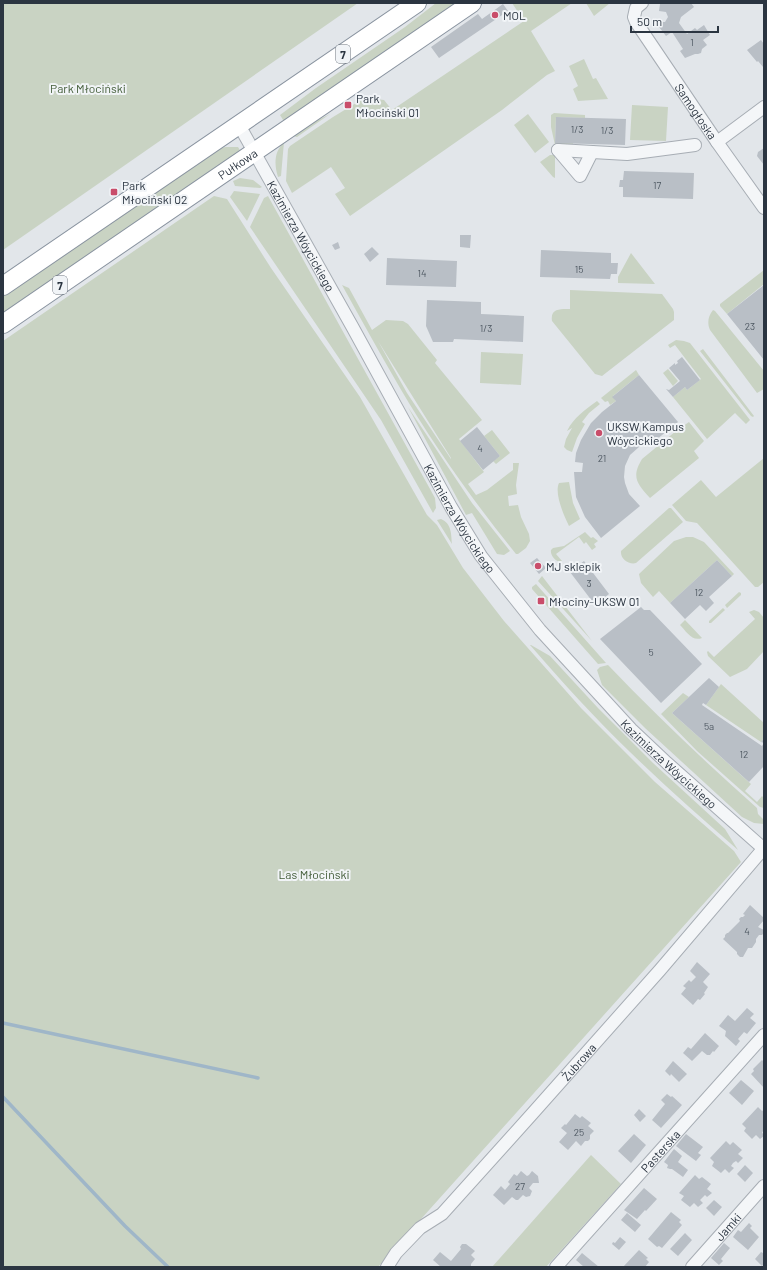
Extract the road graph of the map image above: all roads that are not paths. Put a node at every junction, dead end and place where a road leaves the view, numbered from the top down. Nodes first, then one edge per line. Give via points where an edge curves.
1 (417, 3) edge
2 (472, 3) edge
3 (638, 8) edge
4 (764, 107) edge
5 (239, 125) junction
6 (716, 142) junction
7 (695, 146) dead end
8 (254, 152) junction
9 (592, 152) dead end
10 (764, 208) edge
11 (3, 286) edge
12 (3, 324) edge
13 (764, 849) edge
14 (764, 1035) edge
15 (764, 1186) edge
16 (387, 1267) edge
17 (556, 1267) edge
18 (692, 1267) edge

1 - 5 highway, 7
2 - 8 highway, Pułkowa / 7
3 - 6 street, Samogłoska via 636,22
4 - 6 street
5 - 8 street, Kazimierza Wóycickiego
5 - 11 highway, 7
6 - 10 street, Samogłoska
7 - 9 street via 627,154
8 - 12 highway, Pułkowa / 7
8 - 13 street, Kazimierza Wóycickiego via 454,513 481,556 540,630 626,723
13 - 16 street, Żubrowa via 660,970 442,1214 420,1228 396,1253
14 - 17 street, Pasterska
15 - 18 street, Jamki

